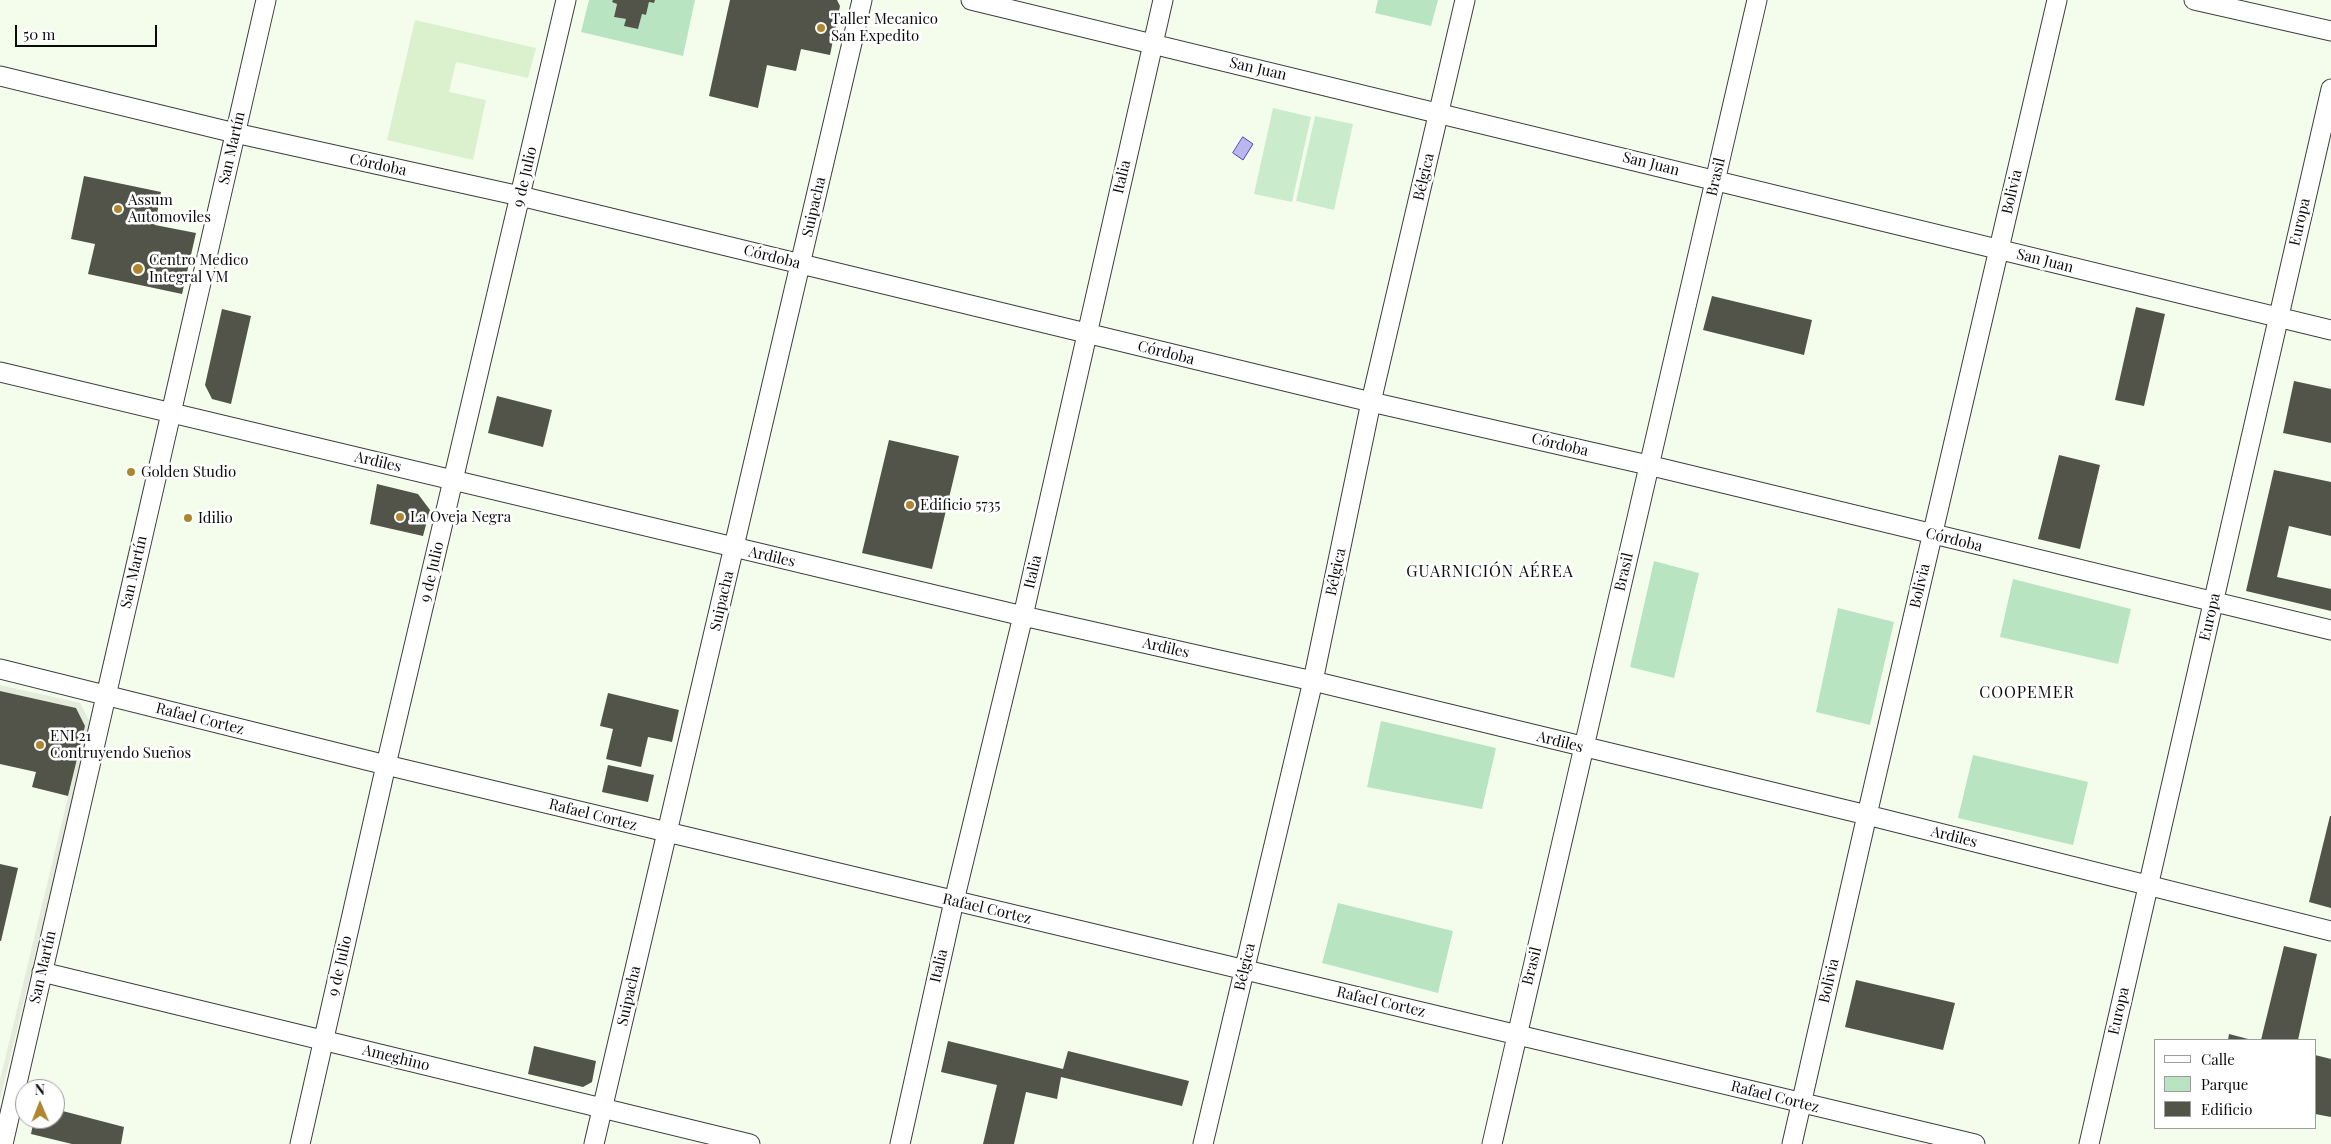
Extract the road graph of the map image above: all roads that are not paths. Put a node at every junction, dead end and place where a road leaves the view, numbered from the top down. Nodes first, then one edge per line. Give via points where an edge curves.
1 (266, 0) edge
2 (566, 0) edge
3 (862, 0) edge
4 (971, 0) edge
5 (1163, 0) edge
6 (1465, 0) edge
7 (1757, 0) edge
8 (2057, 0) edge
9 (2194, 0) edge
10 (2331, 31) edge
11 (1153, 44) junction
12 (0, 76) edge
13 (2331, 89) edge
14 (1439, 113) junction
15 (235, 133) junction
16 (1715, 180) junction
17 (520, 196) junction
18 (1998, 250) junction
19 (801, 264) junction
20 (2278, 318) junction
21 (2331, 330) edge
22 (1086, 334) junction
23 (0, 372) edge
24 (1371, 402) junction
25 (171, 413) junction
26 (1648, 465) junction
27 (453, 480) junction
28 (1932, 534) junction
29 (734, 548) junction
30 (2213, 603) junction
31 (1023, 616) junction
32 (2331, 630) edge
33 (0, 669) edge
34 (1313, 681) junction
35 (105, 695) junction
36 (1585, 748) junction
37 (386, 765) junction
38 (1867, 815) junction
39 (667, 833) junction
40 (2148, 885) junction
41 (954, 901) junction
42 (2331, 931) edge
43 (1244, 970) junction
44 (42, 972) junction
45 (1516, 1033) junction
46 (324, 1040) junction
47 (1801, 1103) junction
48 (602, 1108) junction
49 (3, 1144) edge
50 (300, 1144) edge
51 (594, 1144) edge
52 (750, 1144) edge
53 (900, 1144) edge
54 (1203, 1144) edge
55 (1492, 1144) edge
56 (1792, 1144) edge
57 (1975, 1144) edge
58 (2088, 1144) edge

1 - 15 street, San Martín
2 - 17 street, 9 de Julio
3 - 19 street, Suipacha
4 - 11 street, San Juan
5 - 11 street, Italia
6 - 14 street, Bélgica
7 - 16 street, Brasil
8 - 18 street, Bolivia
9 - 10 street
11 - 14 street, San Juan
11 - 22 street, Italia
12 - 15 street, Córdoba
13 - 20 street, Europa
14 - 16 street, San Juan
14 - 24 street, Bélgica
15 - 17 street, Córdoba
15 - 25 street, San Martín
16 - 18 street, San Juan
16 - 26 street, Brasil
17 - 19 street, Córdoba
17 - 27 street, 9 de Julio
18 - 20 street, San Juan
18 - 28 street, Bolivia
19 - 22 street, Córdoba
19 - 29 street, Suipacha
20 - 21 street, San Juan
20 - 30 street, Europa
22 - 24 street, Córdoba
22 - 31 street, Italia
23 - 25 street, Ardiles
24 - 26 street, Córdoba
24 - 34 street, Bélgica
25 - 27 street, Ardiles
25 - 35 street, San Martín
26 - 28 street, Córdoba
26 - 36 street, Brasil
27 - 29 street, Ardiles
27 - 37 street, 9 de Julio
28 - 30 street, Córdoba
28 - 38 street, Bolivia
29 - 31 street, Ardiles
29 - 39 street, Suipacha
30 - 32 street, Córdoba
30 - 40 street, Europa
31 - 34 street, Ardiles
31 - 41 street, Italia
33 - 35 street, Rafael Cortez
34 - 36 street, Ardiles
34 - 43 street, Bélgica
35 - 37 street, Rafael Cortez
35 - 44 street, San Martín
36 - 38 street, Ardiles
36 - 45 street, Brasil
37 - 39 street, Rafael Cortez
37 - 46 street, 9 de Julio
38 - 40 street, Ardiles
38 - 47 street, Bolivia
39 - 41 street, Rafael Cortez
39 - 48 street, Suipacha
40 - 42 street, Ardiles
40 - 58 street, Europa
41 - 43 street, Rafael Cortez
41 - 53 street, Italia
43 - 45 street, Rafael Cortez
43 - 54 street, Bélgica
44 - 46 street, Ameghino
44 - 49 street, San Martín
45 - 47 street, Rafael Cortez
45 - 55 street, Brasil
46 - 48 street, Ameghino
46 - 50 street, 9 de Julio
47 - 56 street, Bolivia
47 - 57 street, Rafael Cortez
48 - 51 street, Suipacha
48 - 52 street, Ameghino

